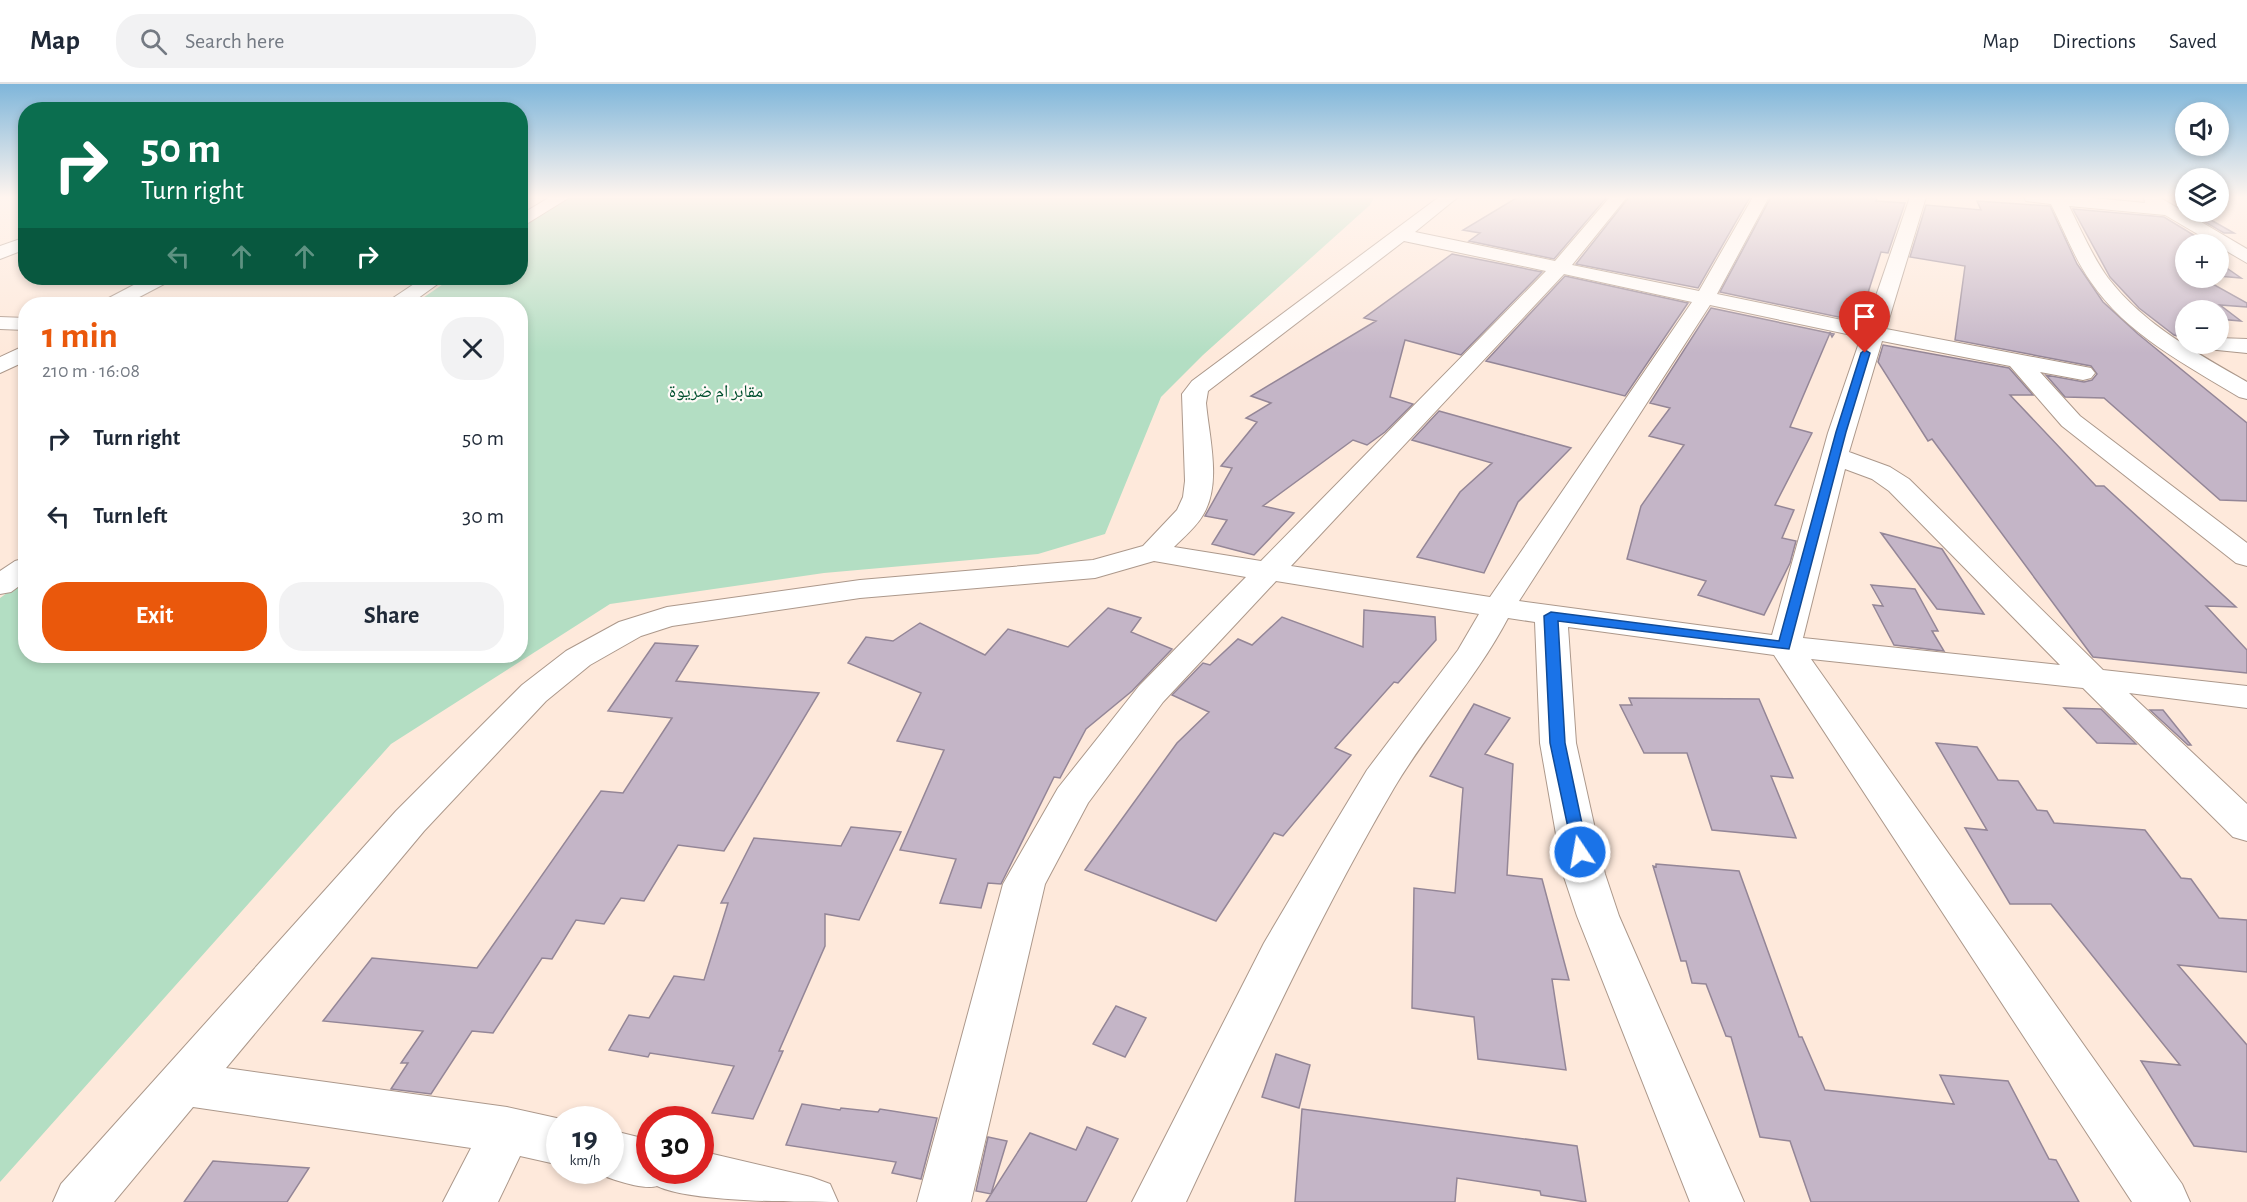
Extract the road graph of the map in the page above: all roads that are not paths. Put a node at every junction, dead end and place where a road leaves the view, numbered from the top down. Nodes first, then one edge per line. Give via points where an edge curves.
1 (1383, 249) edge
2 (1469, 249) edge
3 (1575, 249) edge
4 (1732, 249) edge
5 (1900, 249) edge
6 (2084, 249) edge
7 (2234, 249) edge
8 (2247, 257) edge
9 (1559, 268) junction
10 (148, 285) edge
11 (426, 285) edge
12 (125, 297) edge
13 (408, 297) edge
14 (1705, 298) junction
15 (0, 323) edge
16 (18, 324) edge
17 (1872, 333) junction
18 (2175, 341) edge
19 (2229, 345) edge
20 (2247, 346) edge
21 (2193, 354) edge
22 (18, 356) edge
23 (2018, 361) junction
24 (0, 366) edge
25 (2083, 373) dead end
26 (2247, 392) edge
27 (1836, 456) junction
28 (1153, 552) junction
29 (2247, 557) edge
30 (1267, 572) junction
31 (18, 573) edge
32 (0, 585) edge
33 (1498, 608) junction
34 (1551, 616) junction
35 (1785, 646) junction
36 (2090, 676) junction
37 (2247, 697) edge
38 (2247, 827) edge
39 (182, 1084) junction
40 (507, 1130) junction
41 (546, 1139) edge
42 (714, 1179) edge
43 (80, 1202) edge
44 (470, 1202) edge
45 (811, 1202) edge
46 (944, 1202) edge
47 (1159, 1202) edge
48 (1717, 1202) edge
49 (2163, 1202) edge

1 - 28 street via 1200,386 1194,394 1197,496 1190,513
2 - 9 street
3 - 9 street
4 - 14 street
5 - 17 street
6 - 18 street via 2101,281 2128,310
7 - 8 street
9 - 14 street
9 - 30 street
10 - 12 street
11 - 13 street
14 - 17 street
14 - 33 street
15 - 16 street
17 - 23 street
17 - 27 street
19 - 20 street
21 - 26 street
22 - 24 street
23 - 25 street
23 - 29 street via 2071,421
27 - 35 street
27 - 36 street via 1881,473 1899,485
28 - 30 street
28 - 39 street via 1095,569 789,598 666,617 630,629 578,658 534,693 410,821
30 - 33 street
30 - 46 street via 1151,694 1072,797 1024,884
31 - 32 street
33 - 34 street
33 - 47 street via 1473,653 1380,779 1340,848 1280,955
34 - 35 street
34 - 48 street via 1558,743 1584,874
35 - 36 street
35 - 49 street
36 - 37 street
36 - 38 street
39 - 40 street
39 - 43 street
40 - 41 street
40 - 44 street
42 - 45 street

